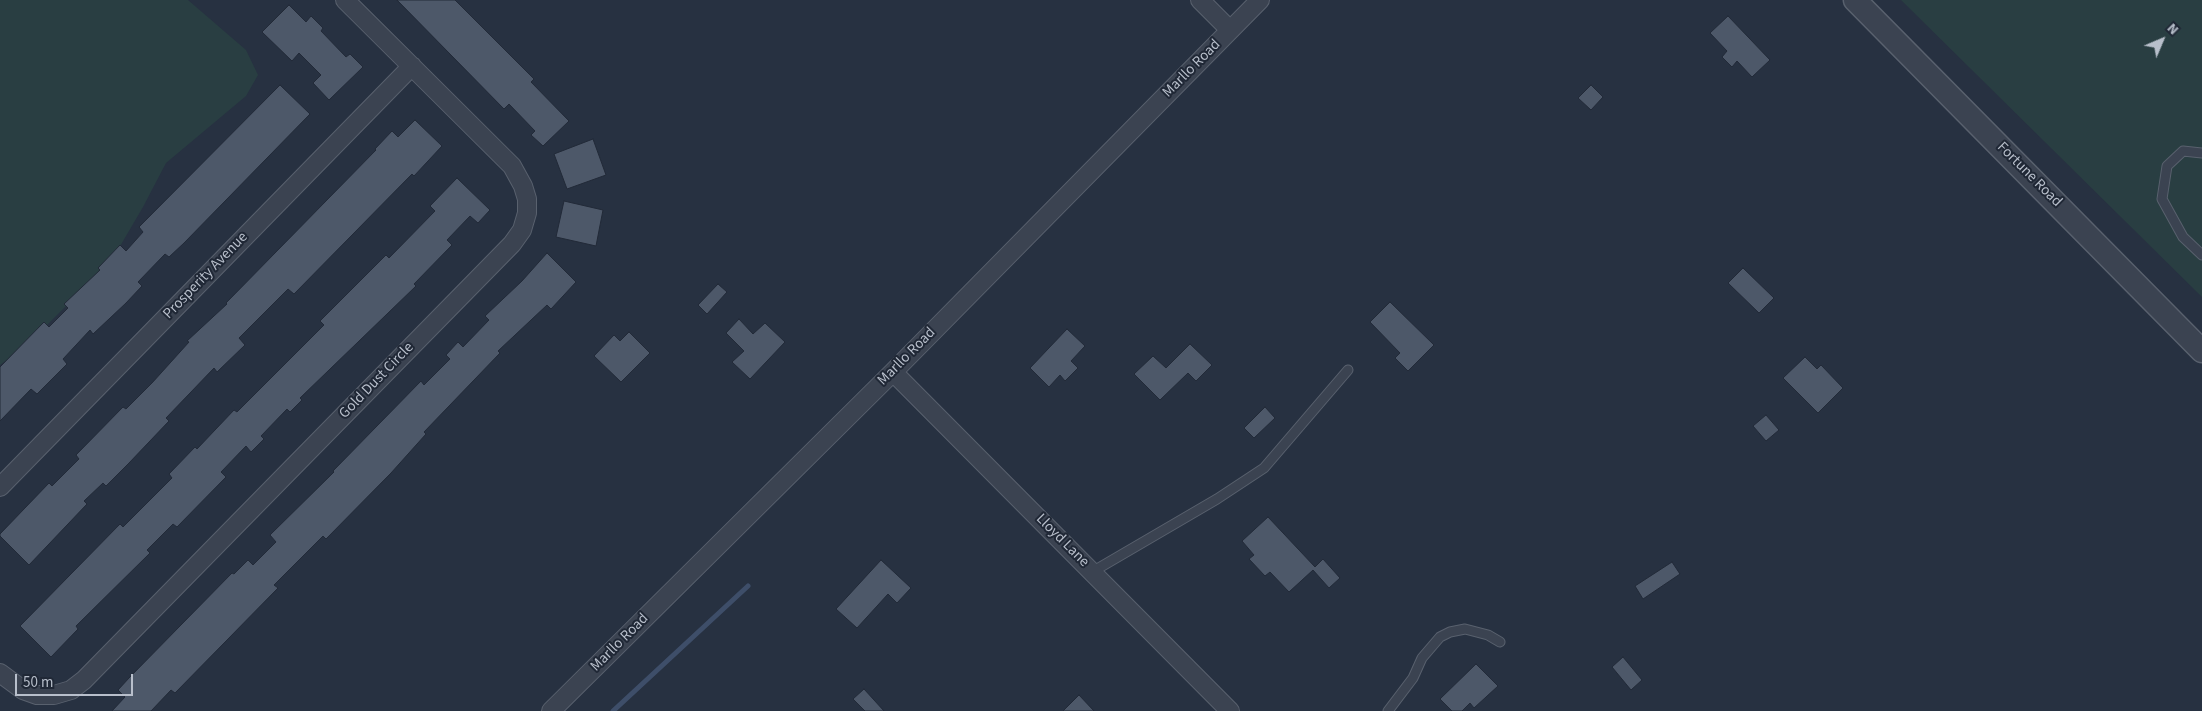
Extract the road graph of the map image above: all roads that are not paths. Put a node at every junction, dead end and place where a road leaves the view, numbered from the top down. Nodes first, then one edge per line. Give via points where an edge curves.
1 (345, 0) edge
2 (1200, 0) edge
3 (1260, 0) edge
4 (1855, 0) edge
5 (1230, 30) junction
6 (412, 66) junction
7 (2202, 153) edge
8 (2202, 255) edge
9 (2202, 351) edge
10 (1348, 370) dead end
11 (893, 372) junction
12 (0, 487) edge
13 (1092, 572) junction
14 (1500, 642) dead end
15 (0, 673) edge
16 (552, 711) edge
17 (1230, 711) edge
18 (1388, 711) edge

1 - 6 street, Gold Dust Circle
2 - 5 street
3 - 5 street, Marllo Road
4 - 9 street, Fortune Road
5 - 11 street, Marllo Road
6 - 12 street, Prosperity Avenue
6 - 15 street, Gold Dust Circle via 512,166 527,199 522,230 512,244 84,680 71,690 38,696 22,690
7 - 8 lane via 2184,151 2167,166 2162,199 2183,237
10 - 13 lane via 1264,468
11 - 13 street, Lloyd Lane
11 - 16 street, Marllo Road
13 - 17 street, Lloyd Lane
14 - 18 lane via 1465,629 1440,637 1422,658 1413,678

